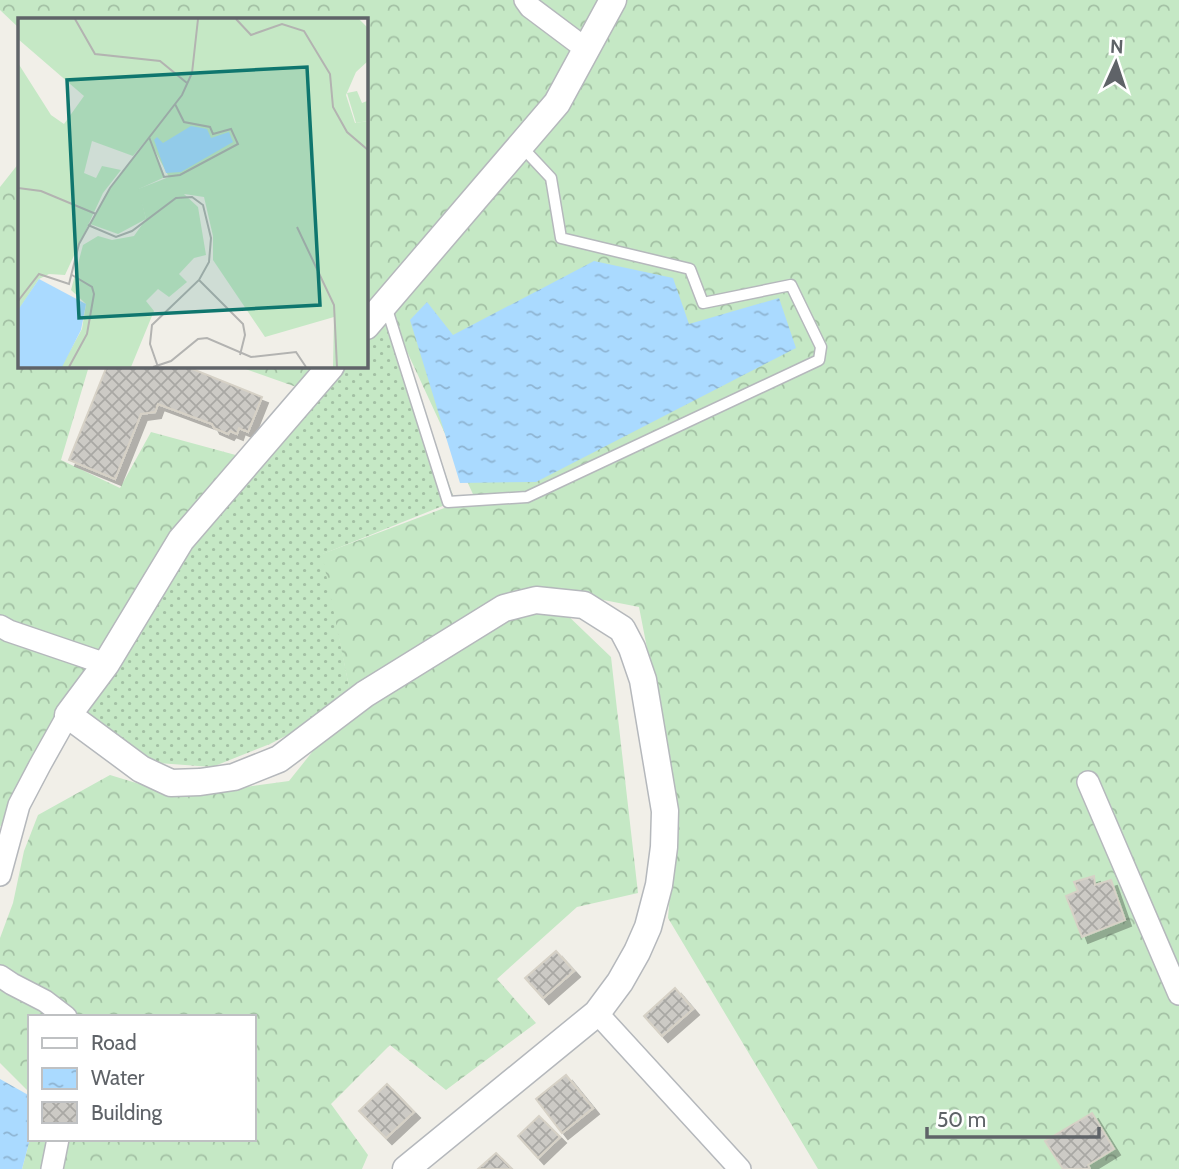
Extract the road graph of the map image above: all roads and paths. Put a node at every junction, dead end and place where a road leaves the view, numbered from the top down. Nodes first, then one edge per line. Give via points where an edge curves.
1 (525, 0) edge
2 (613, 0) edge
3 (586, 50) junction
4 (521, 146) junction
5 (385, 303) junction
6 (368, 324) edge
7 (329, 368) edge
8 (0, 626) edge
9 (106, 664) junction
10 (68, 715) junction
11 (1088, 782) dead end
12 (0, 875) edge
13 (0, 976) edge
14 (1179, 994) edge
15 (597, 1013) junction
16 (64, 1015) edge
17 (58, 1141) edge
18 (51, 1169) edge
19 (406, 1169) edge
20 (740, 1169) edge

1 - 3 street
2 - 3 street
3 - 4 street via 557,103
4 - 5 street
4 - 5 lane via 551,178 561,238 690,269 703,303 791,285 821,347 819,360 527,497 448,502
5 - 6 street
7 - 9 street via 181,540
8 - 9 street
9 - 10 street
10 - 12 street via 19,805
10 - 15 street via 141,769 171,783 234,777 279,759 365,694 504,608 536,600 584,605 622,629 632,648 643,680 665,811 659,885 648,927 620,982
11 - 14 street
13 - 16 street
15 - 19 street
15 - 20 street
17 - 18 street

